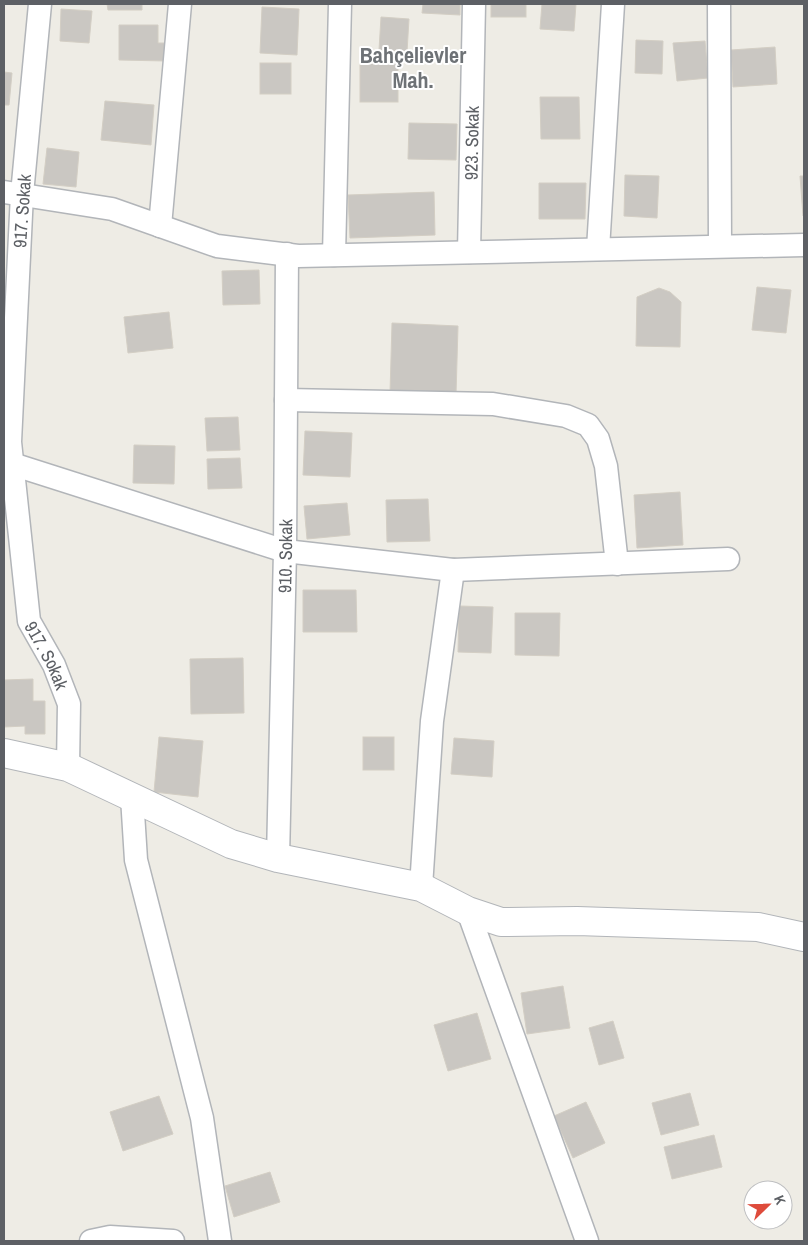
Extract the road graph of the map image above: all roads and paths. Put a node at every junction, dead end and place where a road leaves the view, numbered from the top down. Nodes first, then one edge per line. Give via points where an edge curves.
1 (40, 4) edge
2 (180, 4) edge
3 (340, 4) edge
4 (474, 4) edge
5 (613, 4) edge
6 (719, 4) edge
7 (13, 193) edge
8 (160, 226) junction
9 (804, 245) edge
10 (720, 246) junction
11 (598, 249) junction
12 (470, 252) junction
13 (287, 254) junction
14 (334, 255) junction
15 (286, 400) junction
16 (12, 464) junction
17 (285, 551) junction
18 (728, 559) dead end
19 (617, 564) junction
20 (452, 570) junction
21 (4, 753) edge
22 (68, 767) junction
23 (132, 798) junction
24 (278, 858) junction
25 (421, 887) junction
26 (468, 911) junction
27 (804, 937) edge
28 (91, 1241) edge
29 (173, 1241) edge
30 (220, 1241) edge
31 (587, 1241) edge

1 - 7 street, 917. Sokak
2 - 8 street
3 - 14 street
4 - 12 street, 923. Sokak
5 - 11 street
6 - 10 street
7 - 8 street via 112,209
7 - 16 street, 917. Sokak
8 - 13 street via 217,246
9 - 10 street
10 - 11 street
11 - 12 street
12 - 14 street
13 - 14 street
13 - 15 street, 910. Sokak
15 - 17 street, 910. Sokak
15 - 19 street via 493,404 566,416 588,425 598,439 606,466
16 - 17 street
16 - 22 street, 917. Sokak via 29,621 54,665 69,704
17 - 20 street
17 - 24 street, 910. Sokak
18 - 19 street
19 - 20 street
20 - 25 street via 432,721
21 - 22 street
22 - 23 street
23 - 24 street via 231,844
23 - 30 street via 136,860 202,1118
24 - 25 street
25 - 26 street
26 - 27 street via 501,922 758,927
26 - 31 street
28 - 29 street via 110,1237

